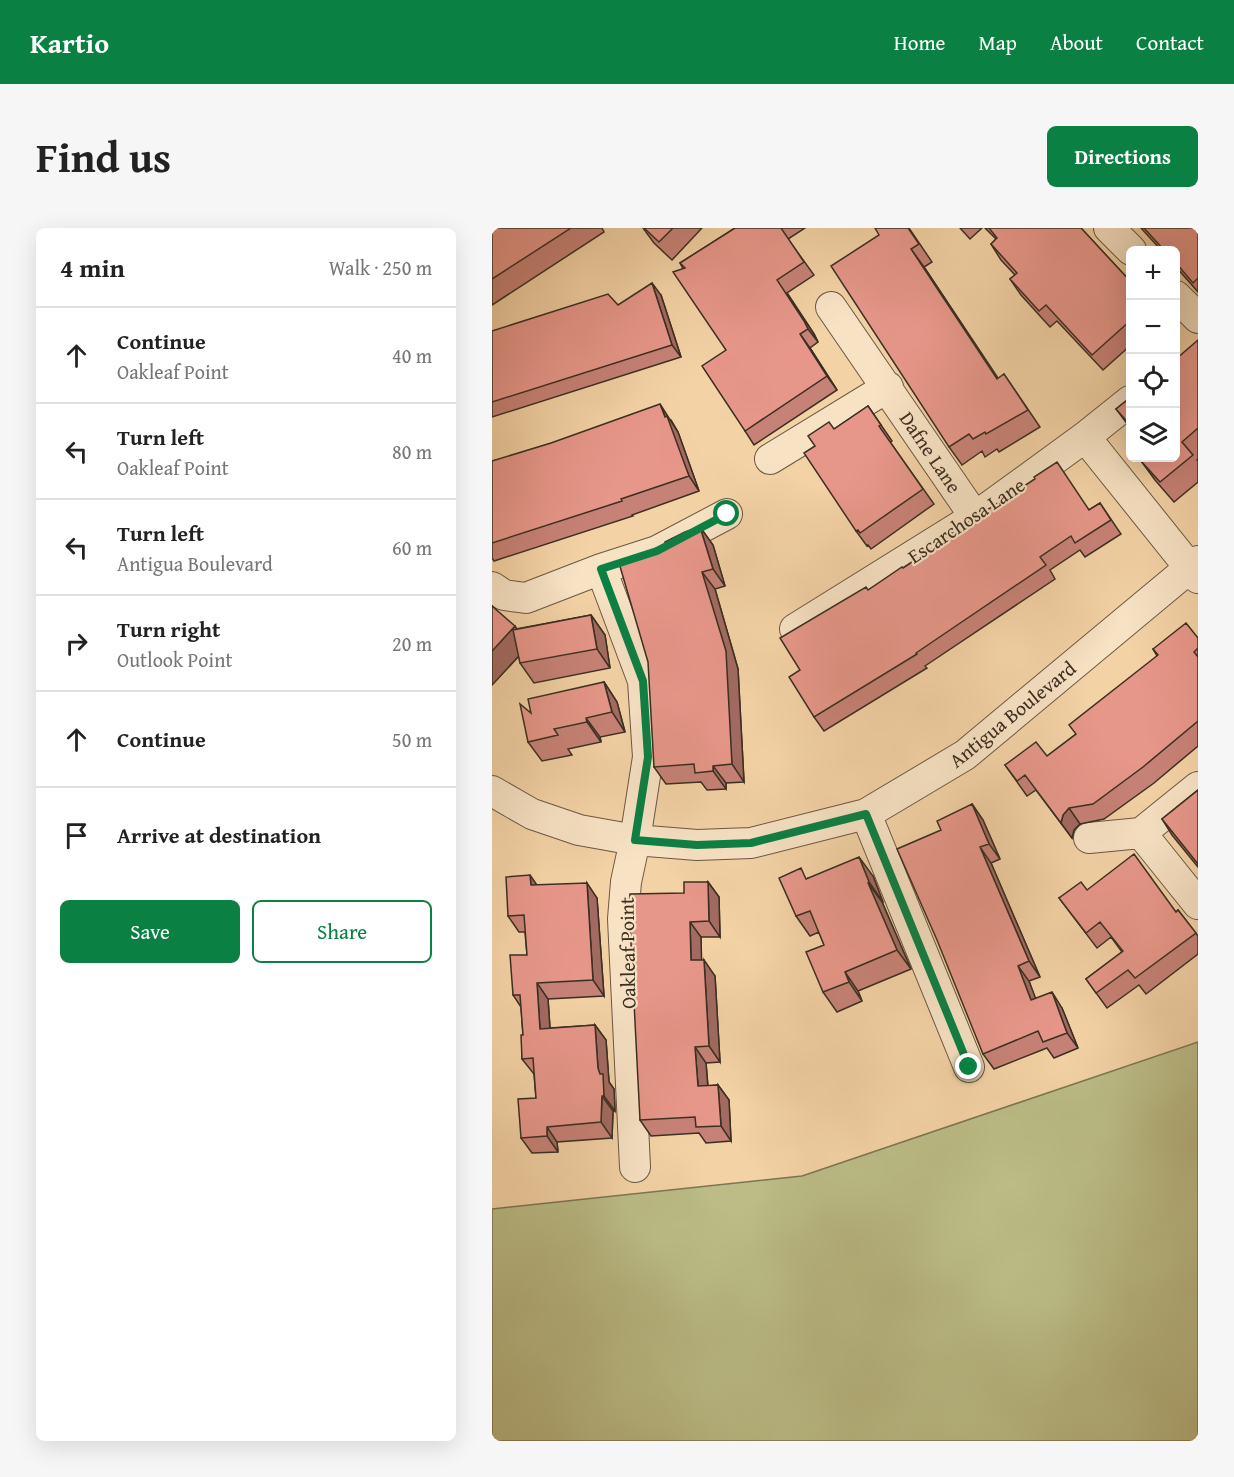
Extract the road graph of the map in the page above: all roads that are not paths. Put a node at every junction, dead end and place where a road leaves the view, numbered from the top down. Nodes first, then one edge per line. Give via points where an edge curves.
1 (1109, 228) edge
2 (1127, 246) edge
3 (1180, 300) edge
4 (831, 307) dead end
5 (1198, 318) edge
6 (888, 387) junction
7 (1126, 404) edge
8 (1084, 437) junction
9 (770, 459) dead end
10 (727, 514) dead end
11 (975, 517) junction
12 (601, 569) junction
13 (1195, 569) edge
14 (492, 587) edge
15 (795, 629) edge
16 (1198, 787) edge
17 (492, 791) edge
18 (866, 814) junction
19 (1141, 833) junction
20 (1089, 838) dead end
21 (635, 840) junction
22 (1198, 904) edge
23 (969, 1067) dead end
24 (635, 1167) dead end

1 - 2 street
3 - 5 street
4 - 6 street, Dafne Lane
6 - 9 street
6 - 11 street, Dafne Lane
7 - 8 street, Escarchosa Lane
8 - 11 street, Escarchosa Lane
8 - 13 street
10 - 12 street via 657,551
11 - 15 street, Escarchosa Lane
12 - 14 street via 526,598 504,595
12 - 21 street, Oakleaf Point via 643,681 648,757
13 - 18 street, Antigua Boulevard via 965,755
16 - 19 street
17 - 21 street, Antigua Boulevard via 532,814 579,830
18 - 21 street, Antigua Boulevard via 751,843 697,845
18 - 23 street
19 - 20 street
19 - 22 street
21 - 24 street, Oakleaf Point via 623,919

